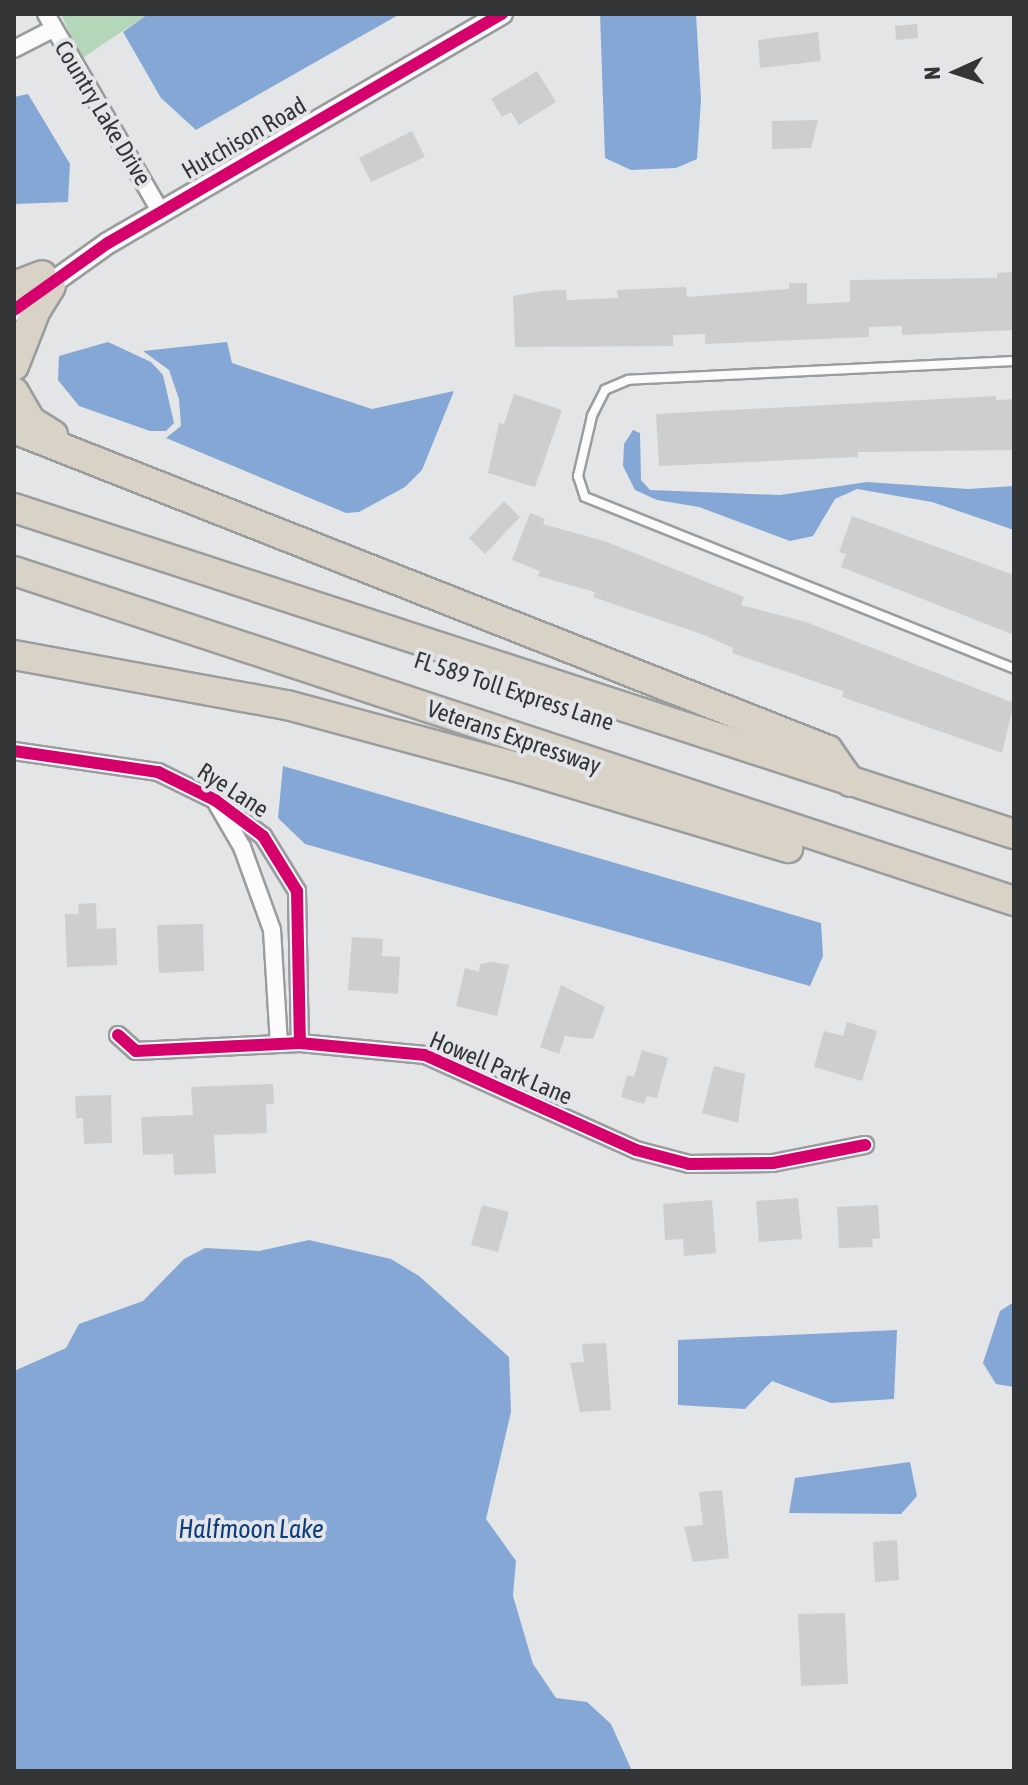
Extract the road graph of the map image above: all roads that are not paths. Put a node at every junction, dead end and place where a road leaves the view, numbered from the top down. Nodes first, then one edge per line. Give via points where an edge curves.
1 (502, 14) edge
2 (50, 22) edge
3 (14, 49) edge
4 (161, 212) junction
5 (46, 280) junction
6 (14, 288) edge
7 (14, 310) edge
8 (1014, 361) edge
9 (14, 366) edge
10 (14, 392) edge
11 (14, 429) edge
12 (118, 467) junction
13 (14, 508) edge
14 (14, 527) edge
15 (14, 571) edge
16 (14, 655) edge
17 (1014, 669) edge
18 (505, 732) junction
19 (14, 751) edge
20 (850, 782) junction
21 (215, 800) junction
22 (1014, 834) edge
23 (1014, 853) edge
24 (276, 856) junction
25 (898, 863) junction
26 (250, 871) junction
27 (1014, 882) edge
28 (1014, 901) edge
29 (297, 927) junction
30 (272, 930) junction
31 (118, 1035) dead end
32 (279, 1043) junction
33 (300, 1043) junction
34 (865, 1145) dead end

1 - 4 street, Hutchison Road
2 - 3 street
2 - 4 street, Country Lake Drive
4 - 5 street, Hutchison Road
5 - 6 highway
5 - 7 street, Hutchison Road
5 - 9 highway
8 - 17 lane via 628,380 605,390 592,416 578,476 585,497
10 - 12 highway via 31,421
11 - 12 highway
12 - 20 highway via 828,750
13 - 20 highway
14 - 23 highway, FL 589 Toll Express Lane
15 - 18 highway, Veterans Expressway
16 - 25 highway via 184,683 377,728 849,866
18 - 25 highway, Veterans Expressway
18 - 27 highway, FL 589 Toll Express Lane via 563,736
19 - 21 street, Rye Lane via 158,772
20 - 22 highway
21 - 24 street, Rye Lane via 263,836
21 - 26 street, Rye Lane
24 - 26 street
24 - 29 street, Rye Lane via 297,891
25 - 28 highway, Veterans Expressway
26 - 30 street, Rye Lane
29 - 30 street
29 - 33 street, Rye Lane
30 - 32 street, Rye Lane
31 - 32 street, Howell Park Lane via 136,1051
32 - 33 street, Howell Park Lane
33 - 34 street, Howell Park Lane via 425,1055 636,1150 689,1164 773,1163

